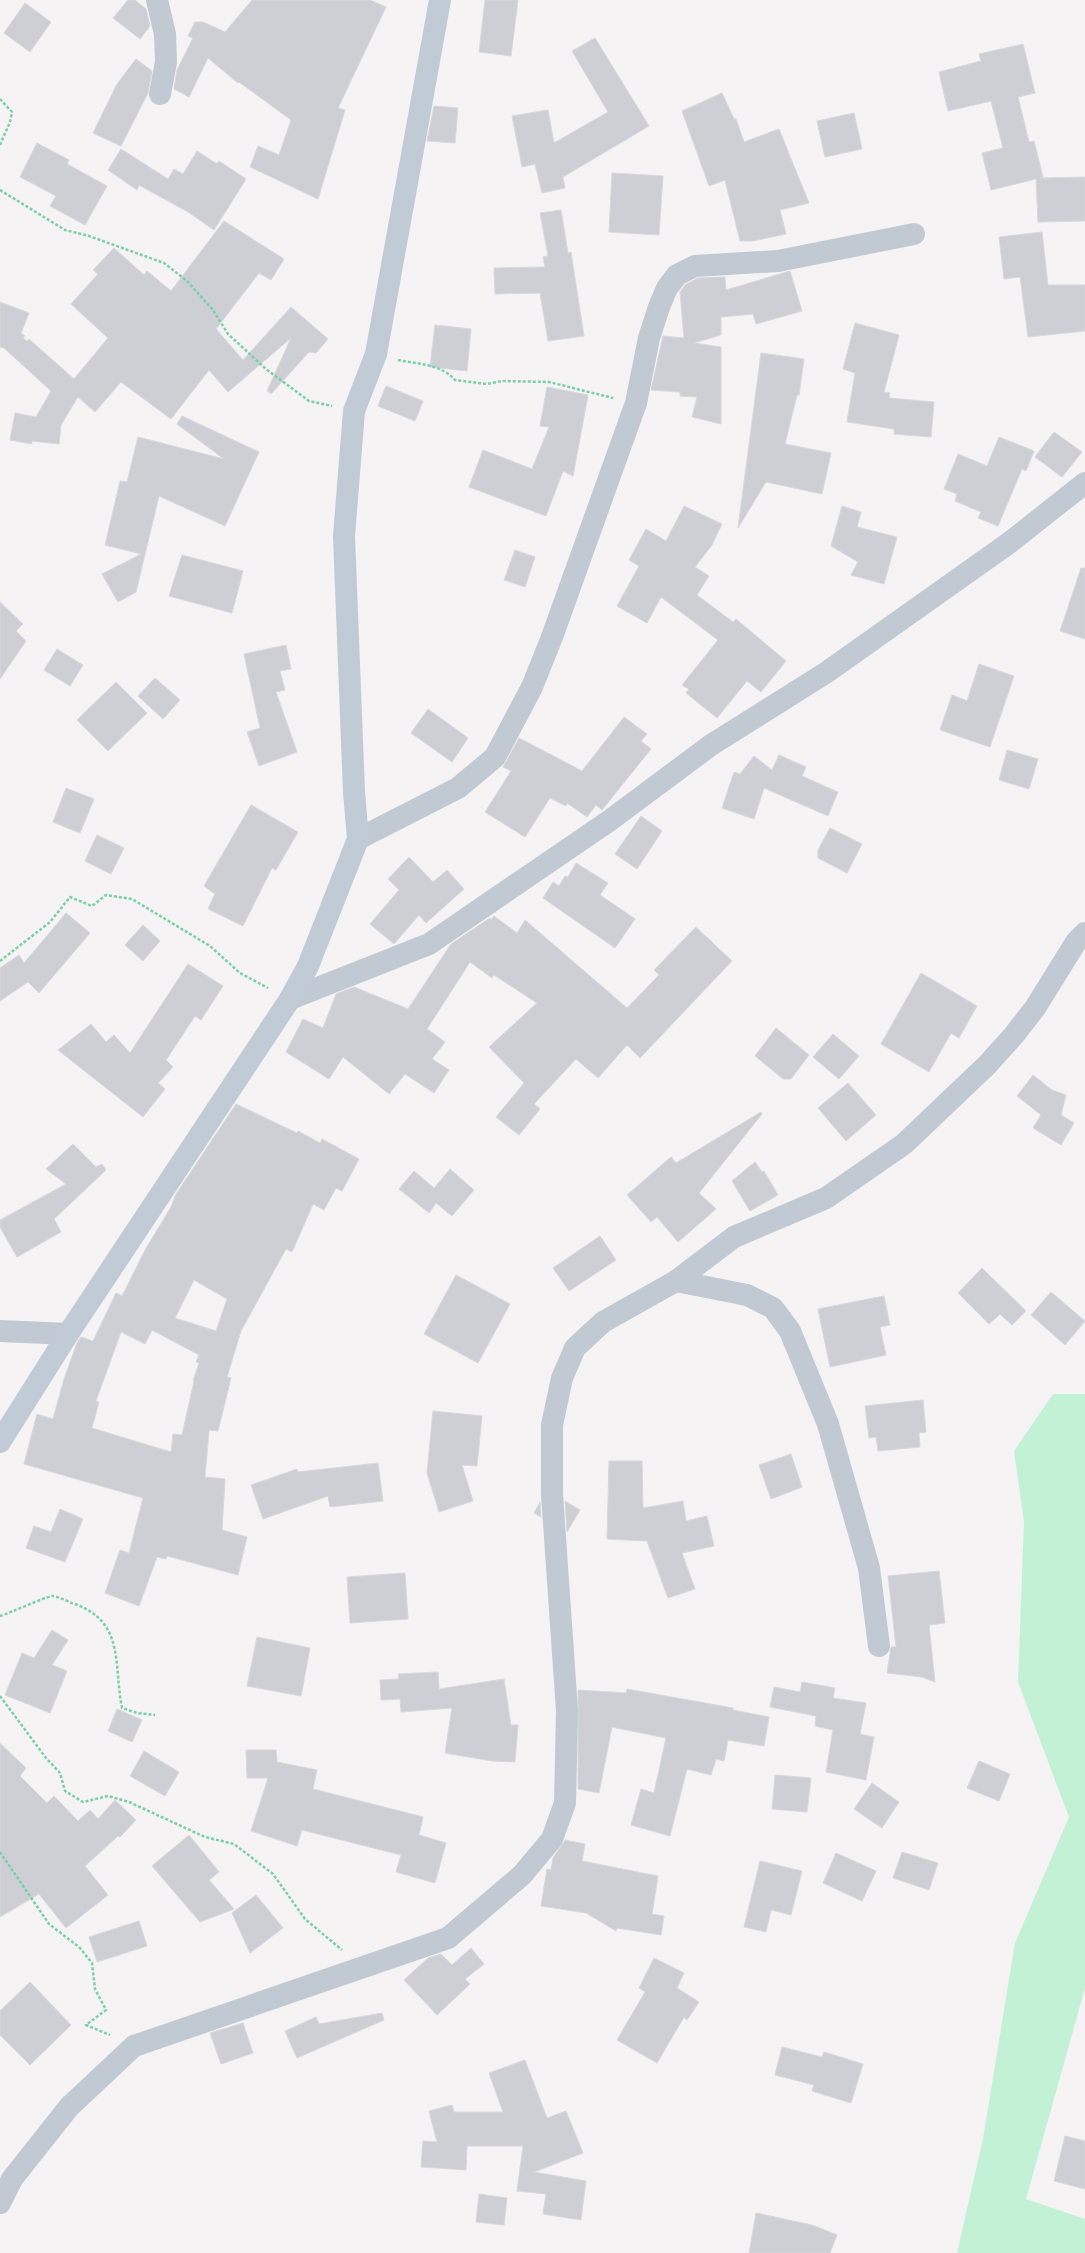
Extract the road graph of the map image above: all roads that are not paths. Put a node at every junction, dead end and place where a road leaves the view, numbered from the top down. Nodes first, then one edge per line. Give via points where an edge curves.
1 (157, 0) edge
2 (440, 0) edge
3 (160, 94) dead end
4 (914, 234) dead end
5 (1085, 483) edge
6 (358, 839) junction
7 (1085, 933) edge
8 (290, 999) junction
9 (676, 1281) junction
10 (0, 1331) edge
11 (68, 1334) junction
12 (0, 1442) edge
13 (879, 1646) dead end
14 (0, 2202) edge

1 - 3 street via 165,34 166,62
2 - 6 main road via 376,354 354,411 344,536 353,784
4 - 6 street via 778,261 695,266 677,275 667,288 649,338 636,403 549,644 532,687 495,757 458,788
5 - 8 street via 1009,544 827,672 711,745 609,821 429,944
6 - 8 main road via 308,966
7 - 9 street via 1076,942 1035,1008 1014,1035 987,1065 904,1144 826,1198 734,1237
8 - 11 main road
9 - 13 street via 747,1295 772,1308 790,1331 828,1424 869,1568
9 - 14 street via 602,1322 575,1348 562,1378 552,1425 552,1494 567,1711 565,1803 552,1839 522,1875 448,1938 134,2046 69,2107 12,2179
10 - 11 street
11 - 12 main road

